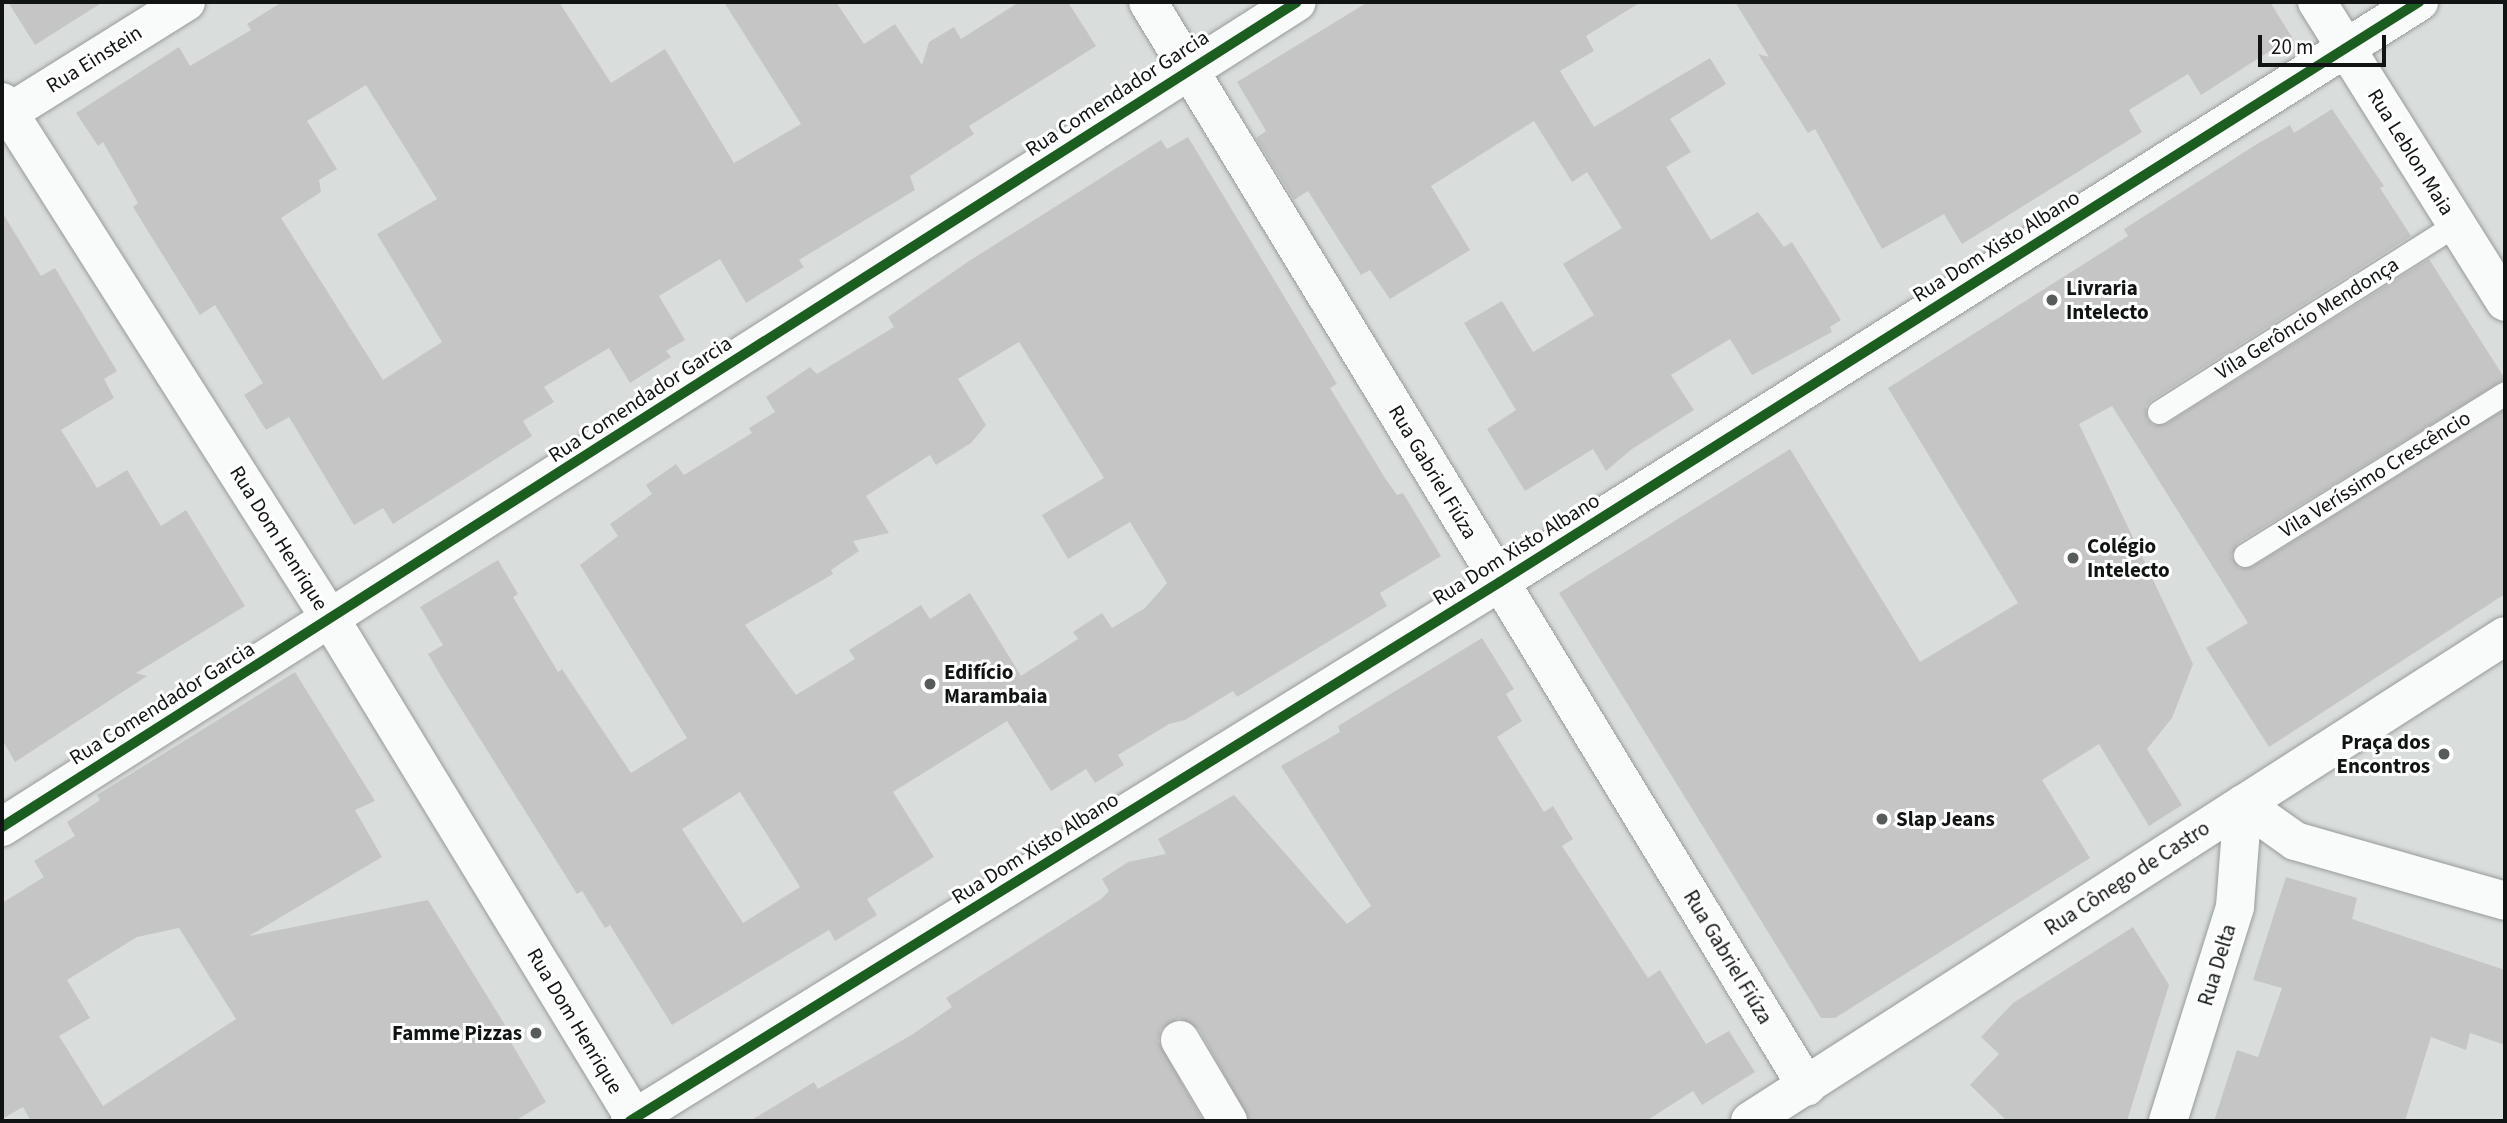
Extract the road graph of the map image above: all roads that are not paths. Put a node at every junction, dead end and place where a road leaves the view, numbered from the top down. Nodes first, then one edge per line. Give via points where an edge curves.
1 (186, 2) edge
2 (1147, 2) edge
3 (1297, 2) edge
4 (2318, 2) edge
5 (2419, 2) edge
6 (2346, 48) junction
7 (1189, 70) junction
8 (4, 111) edge
9 (2456, 225) junction
10 (2505, 302) edge
11 (2505, 393) edge
12 (2159, 412) dead end
13 (2245, 555) dead end
14 (1500, 582) junction
15 (331, 620) junction
16 (2505, 636) edge
17 (2243, 804) junction
18 (2, 827) edge
19 (2505, 901) edge
20 (1180, 1040) dead end
21 (1807, 1087) junction
22 (633, 1120) edge
23 (1228, 1121) edge
24 (1749, 1121) edge
25 (2168, 1121) edge

1 - 8 street, Rua Einstein
2 - 7 street, Rua Gabriel Fiúza
3 - 7 street, Rua Comendador Garcia
4 - 6 street, Rua Leblon Maia
5 - 6 street, Rua Dom Xisto Albano
6 - 9 street, Rua Leblon Maia
6 - 14 street, Rua Dom Xisto Albano
7 - 14 street, Rua Gabriel Fiúza
7 - 15 street, Rua Comendador Garcia
8 - 15 street, Rua Dom Henrique
9 - 10 street, Rua Leblon Maia
9 - 12 lane, Vila Gerôncio Mendonça
11 - 13 lane, Vila Veríssimo Crescêncio
14 - 21 street, Rua Gabriel Fiúza
14 - 22 street, Rua Dom Xisto Albano
15 - 18 street, Rua Comendador Garcia
15 - 22 street, Rua Dom Henrique
16 - 17 street, Rua Cônego de Castro
17 - 19 street via 2295,841
17 - 21 street, Rua Cônego de Castro
17 - 25 street, Rua Delta via 2235,907
20 - 23 street
21 - 24 street, Rua Cônego de Castro

